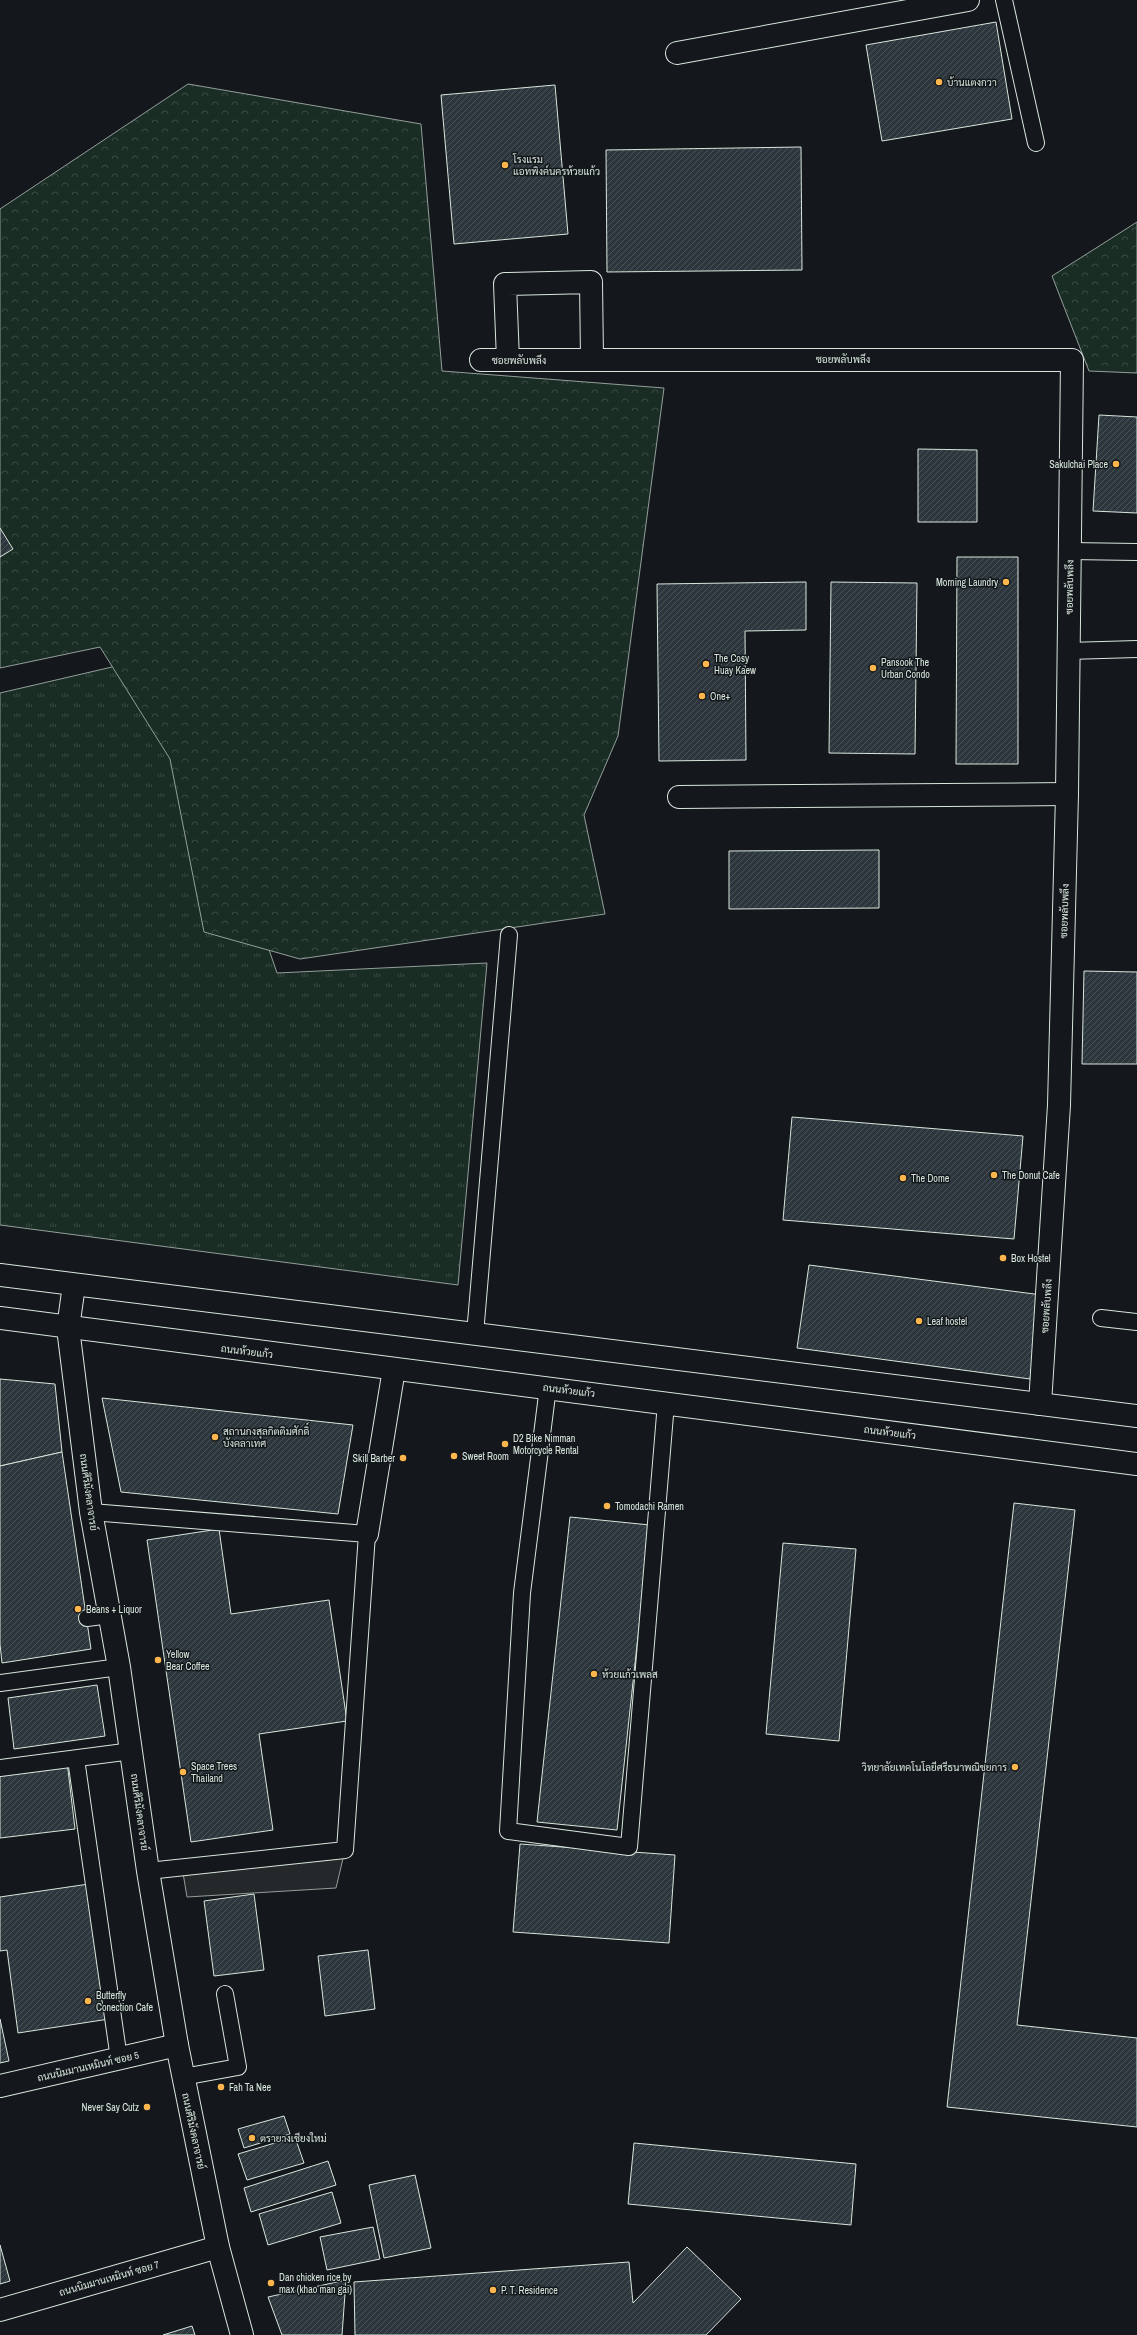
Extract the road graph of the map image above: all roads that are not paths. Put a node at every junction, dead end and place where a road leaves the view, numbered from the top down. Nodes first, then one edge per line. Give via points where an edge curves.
1 (968, 0) edge
2 (1004, 0) edge
3 (677, 53) dead end
4 (1036, 143) dead end
5 (481, 360) dead end
6 (508, 360) junction
7 (592, 360) junction
8 (1070, 551) junction
9 (1137, 552) edge
10 (1137, 649) edge
11 (1068, 651) junction
12 (1067, 794) junction
13 (680, 797) dead end
14 (509, 935) dead end
15 (0, 1275) edge
16 (74, 1285) junction
17 (0, 1318) edge
18 (1101, 1318) dead end
19 (1137, 1322) edge
20 (68, 1328) junction
21 (475, 1334) junction
22 (394, 1369) junction
23 (548, 1387) junction
24 (666, 1403) junction
25 (1040, 1404) junction
26 (1137, 1416) edge
27 (1137, 1464) edge
28 (91, 1512) junction
29 (367, 1534) junction
30 (110, 1615) junction
31 (87, 1618) dead end
32 (119, 1667) junction
33 (0, 1683) edge
34 (132, 1751) junction
35 (76, 1759) junction
36 (0, 1768) edge
37 (148, 1871) junction
38 (225, 1994) dead end
39 (176, 2045) junction
40 (119, 2059) junction
41 (183, 2077) junction
42 (0, 2086) edge
43 (218, 2247) junction
44 (0, 2310) edge
45 (242, 2335) edge

1 - 3 street
2 - 4 lane
5 - 6 street, ซอยพลับพลึง
6 - 7 street, ซอยพลับพลึง
6 - 7 street via 505,284 591,282
7 - 8 street, ซอยพลับพลึง via 1072,360
8 - 9 lane
8 - 11 street, ซอยพลับพลึง
10 - 11 lane
11 - 12 street, ซอยพลับพลึง
12 - 13 street
12 - 25 street, ซอยพลับพลึง via 1059,1105
14 - 21 lane
15 - 16 street
16 - 20 street, ถนนศิริมังคลาจารย์
16 - 21 street
17 - 20 street, ถนนห้วยแก้ว
18 - 19 lane
20 - 22 street, ถนนห้วยแก้ว
20 - 28 street, ถนนศิริมังคลาจารย์
21 - 25 street
22 - 23 street, ถนนห้วยแก้ว
22 - 29 street
23 - 24 street, ถนนห้วยแก้ว
23 - 24 lane via 522,1593 508,1831 629,1847
24 - 27 street, ถนนห้วยแก้ว
25 - 26 street
28 - 29 lane
28 - 30 street, ถนนศิริมังคลาจารย์
29 - 37 lane via 345,1850
30 - 31 lane
30 - 32 street, ถนนศิริมังคลาจารย์
32 - 33 lane
32 - 34 street, ถนนศิริมังคลาจารย์
34 - 35 lane
34 - 37 street, ถนนศิริมังคลาจารย์
35 - 36 lane
35 - 40 lane
37 - 39 street, ถนนศิริมังคลาจารย์
38 - 41 lane via 238,2067
39 - 40 street, ถนนนิมมานเหมินท์ ซอย 5
39 - 41 street, ถนนศิริมังคลาจารย์
40 - 42 street, ถนนนิมมานเหมินท์ ซอย 5
41 - 43 street, ถนนศิริมังคลาจารย์
43 - 44 street, ถนนนิมมานเหมินท์ ซอย 7
43 - 45 street, ถนนศิริมังคลาจารย์

